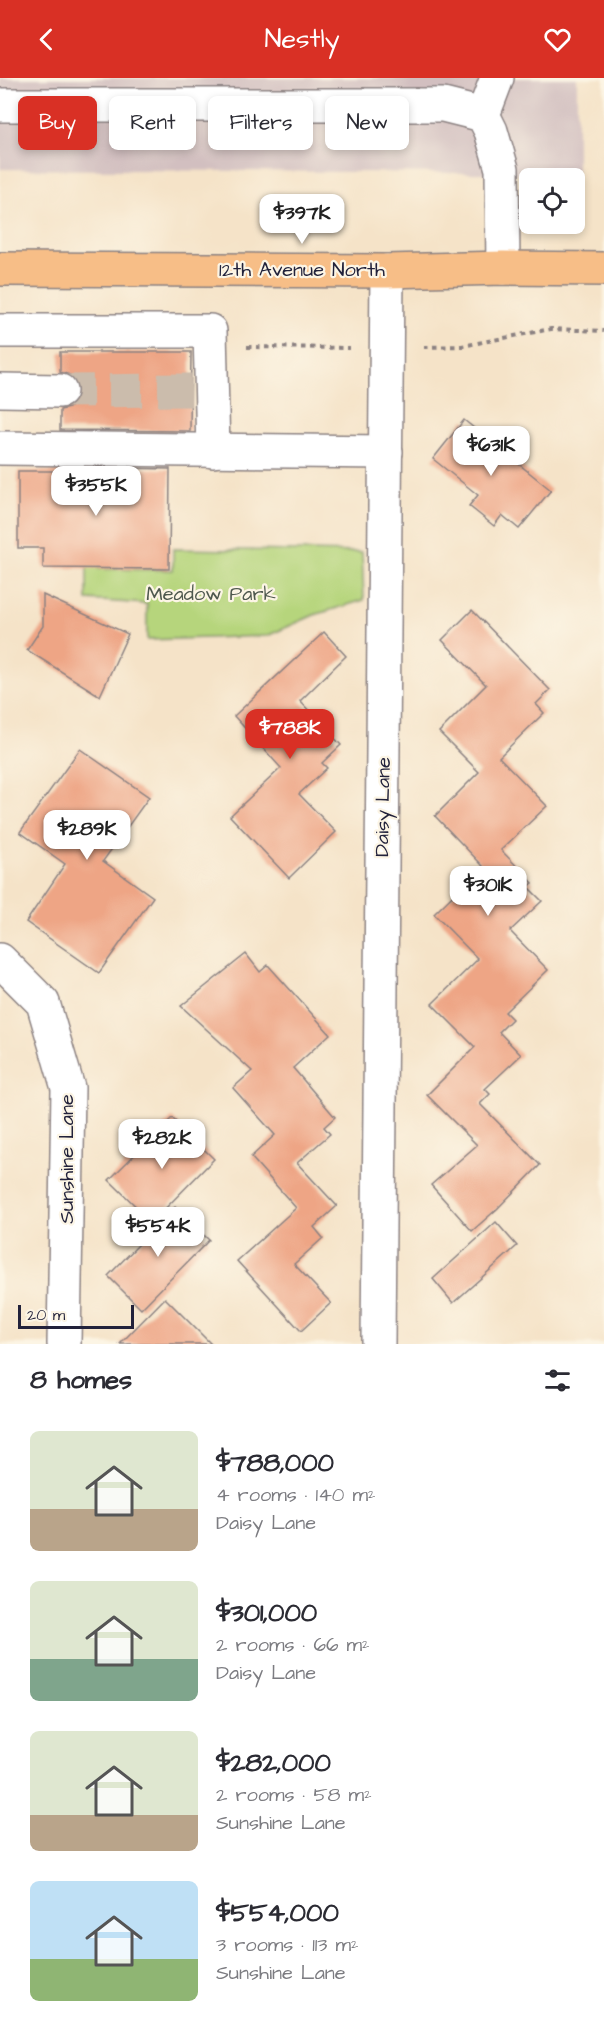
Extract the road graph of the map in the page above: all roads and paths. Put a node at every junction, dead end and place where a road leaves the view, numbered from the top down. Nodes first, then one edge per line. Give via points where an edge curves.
1 (497, 78) edge
2 (0, 105) edge
3 (483, 115) junction
4 (503, 268) junction
5 (0, 269) edge
6 (604, 269) edge
7 (387, 271) junction
8 (0, 331) edge
9 (604, 331) edge
10 (211, 347) junction
11 (387, 347) junction
12 (0, 390) edge
13 (60, 391) tunnel mouth
14 (0, 448) edge
15 (213, 451) junction
16 (386, 452) junction
17 (0, 960) edge
18 (64, 1344) edge
19 (378, 1344) edge

1 - 3 street
2 - 3 street via 443,105
3 - 4 street via 502,169
4 - 6 main road, 12th Avenue North
4 - 7 main road, 12th Avenue North
5 - 7 main road, 12th Avenue North
7 - 11 street, Daisy Lane
8 - 10 street via 210,331
9 - 11 path via 552,329 462,346
10 - 11 path
10 - 15 street via 201,390
11 - 16 street, Daisy Lane
12 - 13 street
14 - 15 street
15 - 16 street
16 - 19 street, Daisy Lane
17 - 18 street, Sunshine Lane via 43,1003 68,1088

